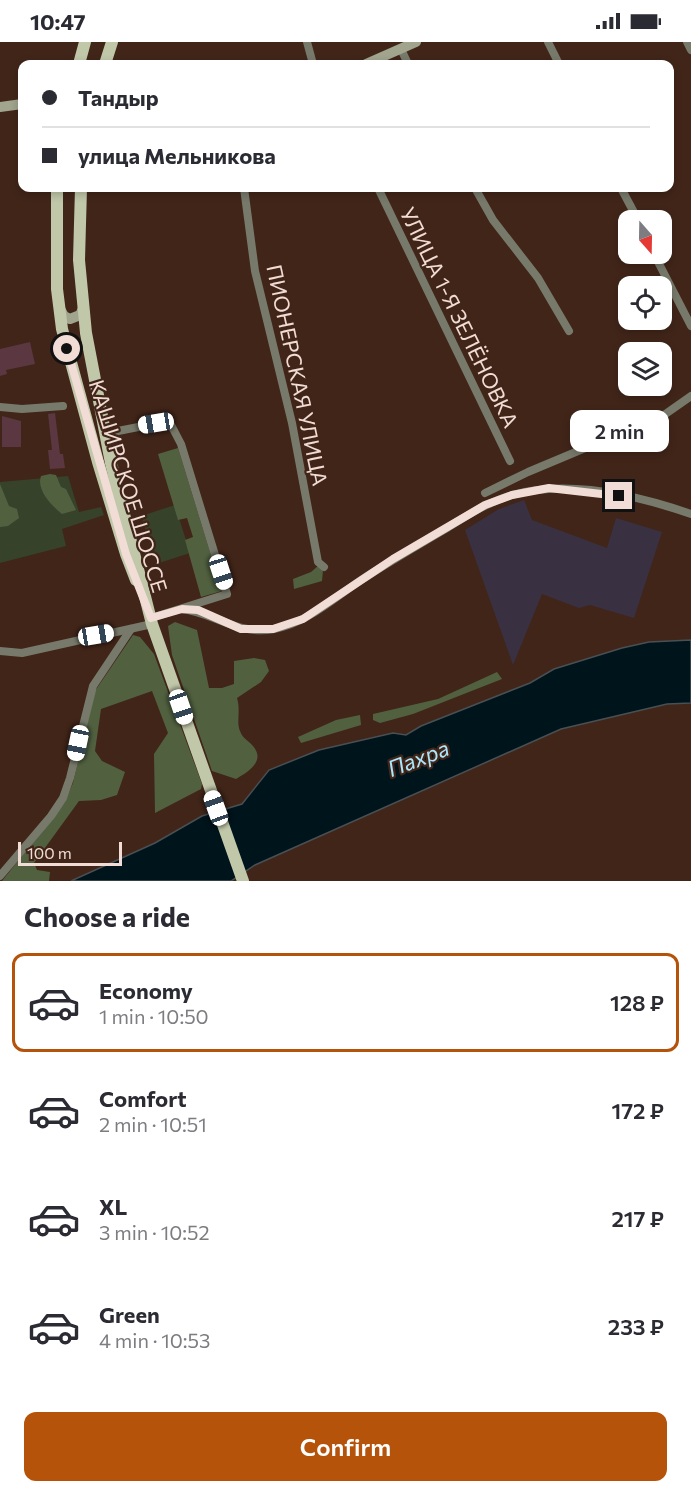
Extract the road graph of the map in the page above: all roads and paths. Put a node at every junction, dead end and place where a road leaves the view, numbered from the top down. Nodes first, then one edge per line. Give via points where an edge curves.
1 (112, 42) edge
2 (307, 42) edge
3 (416, 42) edge
4 (548, 42) edge
5 (687, 42) edge
6 (85, 44) edge
7 (401, 49) junction
8 (691, 51) edge
9 (79, 60) edge
10 (106, 60) edge
11 (313, 60) edge
12 (375, 60) edge
13 (406, 60) edge
14 (557, 60) edge
15 (18, 105) edge
16 (0, 107) edge
17 (57, 192) edge
18 (81, 192) edge
19 (245, 192) edge
20 (380, 192) edge
21 (477, 192) edge
22 (623, 192) edge
23 (633, 210) edge
24 (659, 264) edge
25 (84, 306) junction
26 (59, 307) junction
27 (691, 326) edge
28 (569, 331) dead end
29 (691, 396) edge
30 (63, 406) dead end
31 (0, 407) edge
32 (106, 440) junction
33 (510, 461) dead end
34 (485, 493) dead end
35 (691, 514) edge
36 (324, 567) dead end
37 (182, 609) junction
38 (152, 621) junction
39 (131, 629) junction
40 (0, 651) edge
41 (0, 876) edge
42 (243, 881) edge

1 - 10 main road
2 - 11 street
3 - 7 street
4 - 14 street
5 - 8 street
6 - 9 main road
7 - 12 street
7 - 13 street
15 - 16 street
17 - 26 main road, КАШИРСКОЕ ШОССЕ
18 - 25 main road, КАШИРСКОЕ ШОССЕ
19 - 36 street, ПИОНЕРСКАЯ УЛИЦА via 255,271 292,423 318,562
20 - 33 street, УЛИЦА 1-Я ЗЕЛЁНОВКА
21 - 28 street via 493,220 538,278
22 - 23 street
24 - 27 street
25 - 26 street via 80,315 70,319
25 - 32 main road, КАШИРСКОЕ ШОССЕ
26 - 38 main road, КАШИРСКОЕ ШОССЕ via 99,466
29 - 34 street via 664,416
30 - 31 street
32 - 37 street via 118,431 169,421 181,444 227,594
32 - 38 main road, КАШИРСКОЕ ШОССЕ
35 - 37 street via 599,492 549,488 485,505 293,623 273,629 241,629 198,610
37 - 38 street
38 - 39 street
38 - 42 main road, КАШИРСКОЕ ШОССЕ
39 - 40 street via 21,652
39 - 41 street via 93,686 63,798

